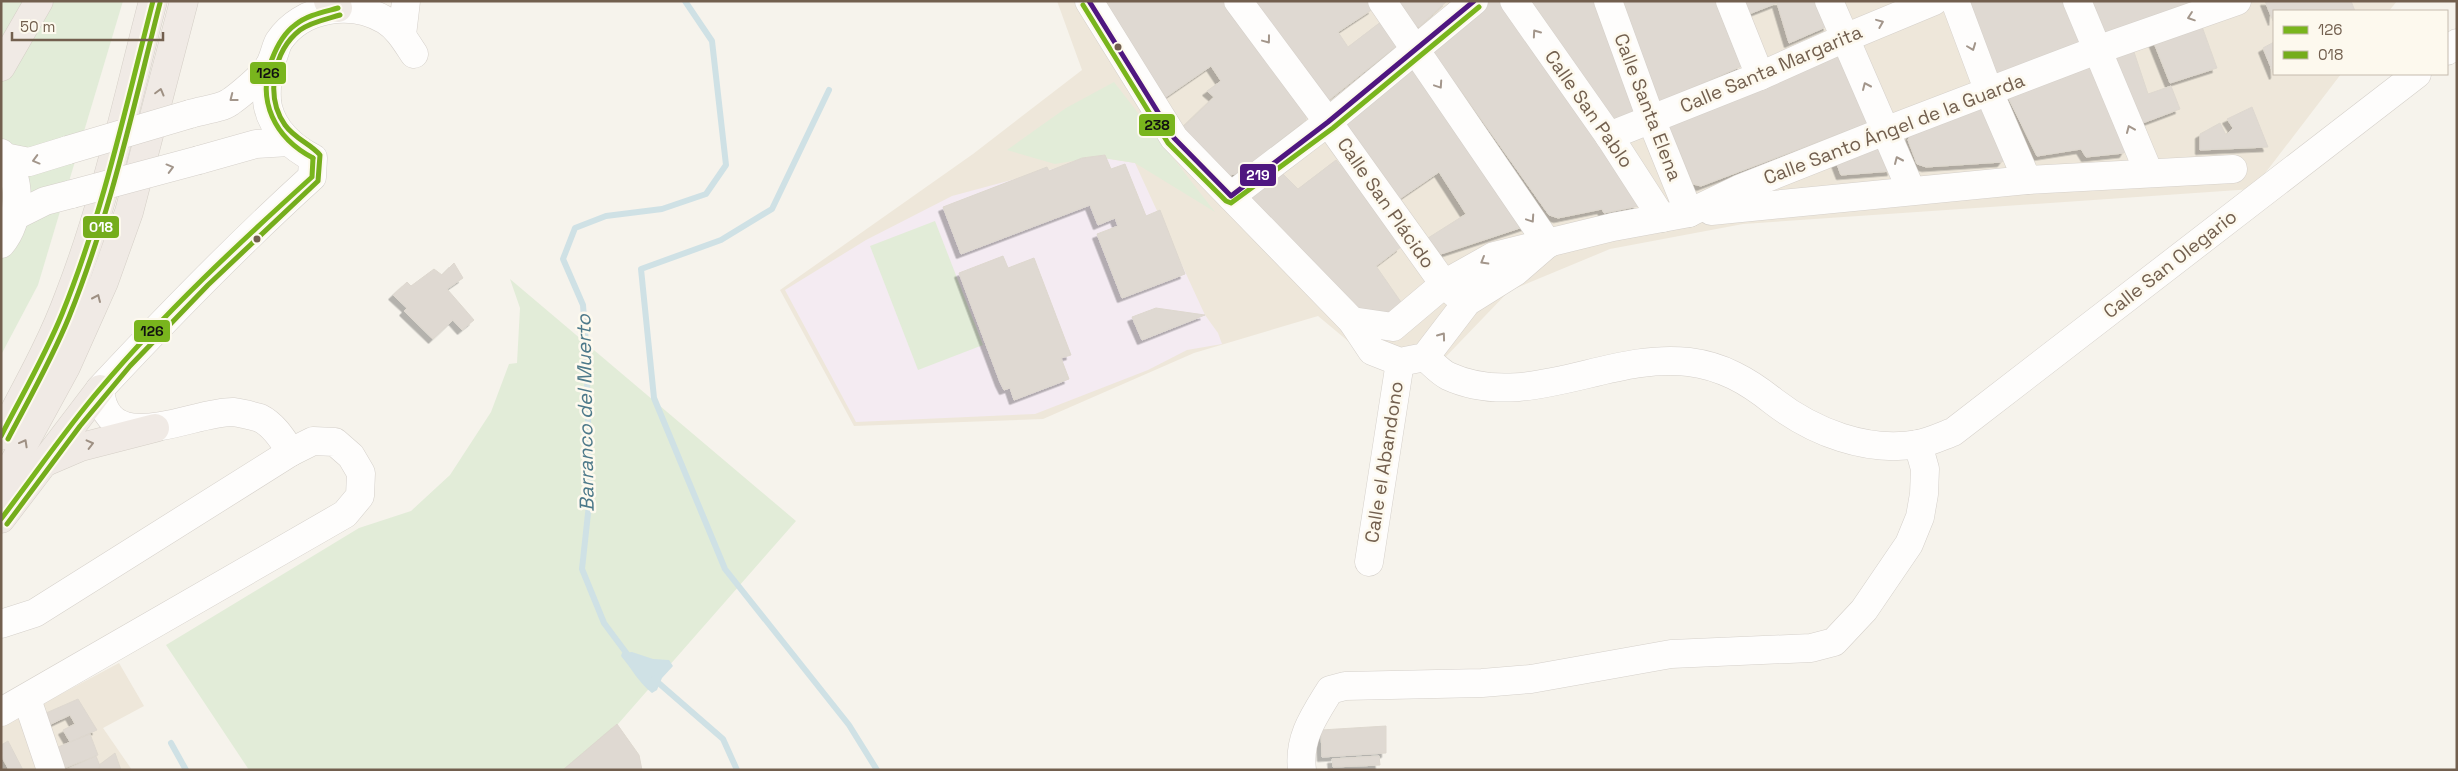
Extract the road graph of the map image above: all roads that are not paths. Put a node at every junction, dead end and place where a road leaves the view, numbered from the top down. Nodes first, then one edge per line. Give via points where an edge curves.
1 (39, 1) edge
2 (152, 1) edge
3 (184, 1) edge
4 (406, 1) edge
5 (1089, 1) edge
6 (1238, 1) edge
7 (1382, 1) edge
8 (1474, 1) edge
9 (1514, 1) edge
10 (1608, 1) edge
11 (1730, 1) edge
12 (1829, 1) edge
13 (1934, 1) edge
14 (1955, 1) edge
15 (2077, 1) edge
16 (2237, 1) edge
17 (350, 5) edge
18 (1844, 38) junction
19 (1415, 50) junction
20 (2097, 50) junction
21 (1, 67) edge
22 (268, 68) junction
23 (2416, 75) edge
24 (1760, 76) junction
25 (1989, 92) junction
26 (1650, 119) junction
27 (1328, 122) junction
28 (1885, 131) junction
29 (1609, 136) junction
30 (289, 142) junction
31 (3, 155) edge
32 (2233, 169) dead end
33 (1779, 174) junction
34 (2150, 174) junction
35 (2027, 180) junction
36 (1911, 190) junction
37 (1231, 196) junction
38 (1787, 201) junction
39 (1689, 213) junction
40 (15, 216) junction
41 (1662, 218) junction
42 (1, 244) edge
43 (1548, 244) junction
44 (1444, 284) junction
45 (1467, 302) junction
46 (1352, 321) junction
47 (1393, 327) junction
48 (1404, 358) junction
49 (100, 389) junction
50 (155, 428) junction
51 (1, 436) edge
52 (1918, 444) junction
53 (291, 452) junction
54 (45, 463) junction
55 (1, 486) edge
56 (1, 520) edge
57 (1369, 562) dead end
58 (1, 624) edge
59 (27, 699) junction
60 (1, 712) edge
61 (51, 770) edge
62 (1302, 770) edge

1 - 21 highway
2 - 51 highway via 98,211 70,295
55 -> 3 highway via 66,367 104,282 129,212
4 - 17 street via 408,45 385,20
5 - 37 street via 1174,138
6 -> 27 street, Calle San Plácido
7 - 19 street
8 - 19 street
29 -> 9 street, Calle San Pablo
10 - 26 street, Calle Santa Elena
11 - 24 street
12 - 18 street
18 -> 13 street, Calle Santa Margarita
14 -> 25 street
15 - 20 street
16 -> 20 street, Calle Santo Ángel de la Guarda
17 - 22 street via 315,13 295,25 279,42
18 - 24 street, Calle Santa Margarita
28 -> 18 street
19 - 27 street
19 -> 43 street
20 - 25 street, Calle Santo Ángel de la Guarda
34 -> 20 street
22 - 30 street via 268,106 276,126
22 -> 31 street, bridge via 229,103 29,162
23 - 52 street, Calle San Olegario via 1954,432
24 - 26 street, Calle Santa Margarita
25 - 28 street, Calle Santo Ángel de la Guarda
25 - 35 street
26 - 29 street, Calle Santa Margarita
26 - 39 street, Calle Santa Elena
27 - 37 street
27 - 44 street, Calle San Plácido
28 - 33 street, Calle Santo Ángel de la Guarda
36 -> 28 street
29 - 41 street, Calle San Pablo
40 -> 30 street, bridge via 46,201 256,144
30 - 49 street via 313,158 312,178 192,290
31 - 40 street via 13,176 17,196
32 - 34 street
33 - 38 street
33 - 39 street, Calle Santo Ángel de la Guarda
34 - 35 street
35 - 36 street
36 - 38 street
37 - 46 street
38 - 39 street
39 - 41 street, Calle Santo Ángel de la Guarda
40 - 42 street
41 - 43 street, Calle Santo Ángel de la Guarda
43 -> 44 street, Calle Santo Ángel de la Guarda via 1494,256
43 - 45 street, Calle Santo Ángel de la Guarda via 1515,272
44 - 45 street, Calle San Plácido
44 - 47 street, Calle Santo Ángel de la Guarda
48 -> 45 street, Calle Santo Ángel de la Guarda
46 - 47 street
46 - 48 street via 1372,351
47 - 48 street, Calle el Abandono via 1387,341
48 - 52 street, Calle San Olegario via 1474,385 1499,389 1667,359 1704,364 1748,381 1809,424 1850,441 1889,446
48 - 57 street, Calle el Abandono
49 - 50 street via 101,404 109,418 124,426
49 - 54 highway
50 - 53 street via 233,412 260,419 278,433
54 -> 50 highway via 81,447
52 - 62 street via 1925,469 1924,494 1920,517 1909,544 1864,610 1834,642 1811,648 1671,654 1532,679 1345,686 1330,690 1307,728 1300,756
53 - 58 street via 35,613
53 - 59 street via 314,441 335,442 351,456 361,473 360,496 345,514
54 - 56 highway
59 - 60 street
59 - 61 street

